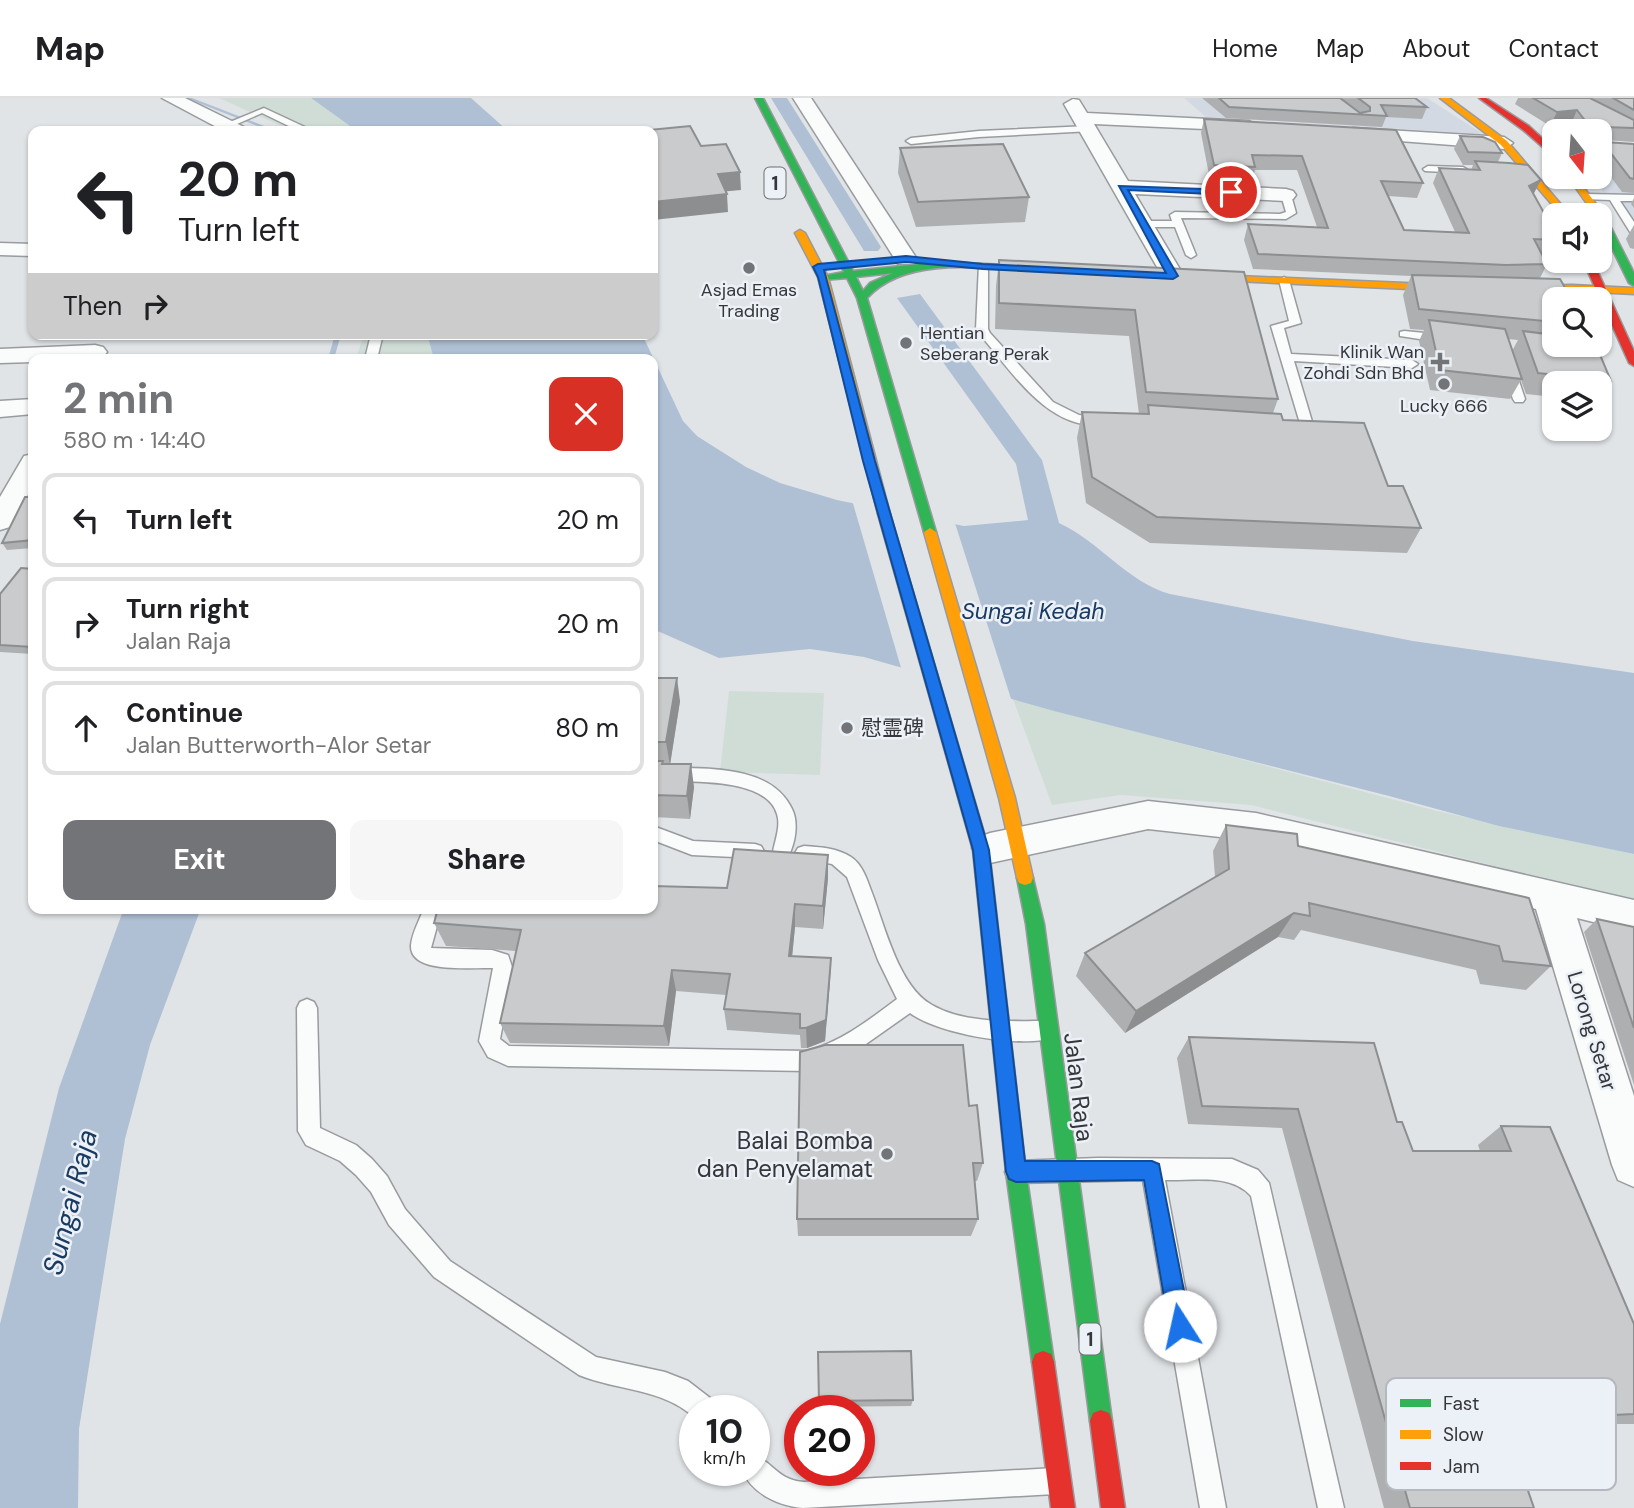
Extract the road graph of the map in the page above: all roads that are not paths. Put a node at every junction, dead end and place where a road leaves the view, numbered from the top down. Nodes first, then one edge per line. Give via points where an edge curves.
1 (171, 98) edge
2 (759, 98) edge
3 (802, 98) edge
4 (1070, 98) edge
5 (1444, 98) edge
6 (1481, 98) edge
7 (1201, 103) dead end
8 (1086, 124) junction
9 (232, 126) edge
10 (239, 126) edge
11 (294, 126) edge
12 (1488, 129) junction
13 (911, 141) dead end
14 (1542, 142) edge
15 (1503, 143) junction
16 (1428, 169) dead end
17 (1480, 171) edge
18 (1122, 187) junction
19 (1582, 189) edge
20 (1286, 195) joint
21 (1588, 197) junction
22 (1613, 198) junction
23 (1634, 198) edge
24 (1554, 203) edge
25 (1591, 203) edge
26 (793, 219) dead end
27 (1144, 224) junction
28 (1178, 224) junction
29 (1612, 237) edge
30 (1633, 237) edge
31 (1612, 241) edge
32 (0, 249) edge
33 (28, 250) edge
34 (1620, 253) junction
35 (1191, 255) dead end
36 (855, 262) junction
37 (904, 262) junction
38 (1634, 262) edge
39 (983, 267) junction
40 (1065, 271) edge
41 (820, 272) junction
42 (1166, 276) joint
43 (1283, 280) junction
44 (1634, 283) edge
45 (1498, 290) junction
46 (1634, 291) edge
47 (1542, 293) edge
48 (1542, 296) edge
49 (1612, 296) edge
50 (862, 298) junction
51 (1612, 300) edge
52 (1634, 305) edge
53 (1612, 318) edge
54 (1404, 334) dead end
55 (1460, 340) edge
56 (98, 348) edge
57 (1505, 355) edge
58 (0, 356) edge
59 (1286, 357) junction
60 (1634, 363) edge
61 (1412, 364) dead end
62 (1519, 399) edge
63 (28, 407) edge
64 (0, 409) edge
65 (1116, 422) edge
66 (1292, 433) edge
67 (28, 471) edge
68 (0, 521) edge
69 (658, 774) edge
70 (658, 835) edge
71 (1018, 843) junction
72 (981, 850) junction
73 (782, 852) junction
74 (1551, 896) junction
75 (431, 914) edge
76 (1634, 916) edge
77 (910, 1001) junction
78 (307, 1008) dead end
79 (1000, 1030) junction
80 (1048, 1030) junction
81 (1634, 1165) edge
82 (1067, 1170) junction
83 (1152, 1171) junction
84 (1016, 1172) junction
85 (689, 1395) edge
86 (1060, 1480) junction
87 (770, 1485) edge
88 (1063, 1508) edge
89 (1113, 1508) edge
90 (1213, 1508) edge
91 (1331, 1508) edge

1 - 9 street
2 - 36 main road, 1 via 835,243
3 - 37 street
4 - 8 street
5 - 12 main road
6 - 14 main road
7 - 8 street via 1214,111 1267,121
8 - 13 lane
8 - 18 street
10 - 11 lane via 261,112
12 - 15 main road
12 - 15 street via 1443,123 1342,126
15 - 24 main road
16 - 17 lane
18 - 20 street
18 - 27 street
19 - 21 main road
20 - 28 lane via 1288,216 1175,215
21 - 22 lane
21 - 25 main road
22 - 23 lane
22 - 30 lane
26 - 41 main road, 1
27 - 28 lane
27 - 42 street
28 - 35 lane
29 - 30 lane
31 - 34 main road
32 - 33 street
34 - 38 main road
34 - 44 main road
36 - 37 main road
36 - 37 main road
36 - 41 main road
36 - 50 main road, 1
37 - 39 main road
37 - 50 main road
39 - 40 main road
39 - 65 lane via 982,329 986,335 1049,405 1076,418
41 - 72 main road, 1 via 869,461
42 - 43 main road
43 - 45 main road
43 - 59 lane via 1295,323 1277,326
45 - 47 main road
45 - 48 main road
46 - 49 main road
50 - 71 main road, Jalan Raja / 1
51 - 52 main road
53 - 60 main road
54 - 55 lane
56 - 58 street
57 - 62 lane
59 - 61 lane
59 - 66 lane via 1310,435
63 - 64 street
67 - 68 street
69 - 73 lane via 742,780 765,787 786,812
70 - 73 lane via 692,848
71 - 72 street
71 - 74 street via 1148,815 1256,827
71 - 80 main road, Jalan Raja / 1 via 1035,924
72 - 79 main road, 1
73 - 77 lane via 829,855 849,864
74 - 76 street
74 - 81 street, Lorong Setar
75 - 77 lane via 422,953 431,958 501,961 489,1041 508,1056 807,1061 846,1046
77 - 79 lane via 940,1018
78 - 85 lane via 309,1131 364,1167 397,1217 442,1269 588,1366 606,1374 672,1386
79 - 80 lane
79 - 84 main road, 1
80 - 82 main road, Jalan Raja / 1
82 - 83 lane
82 - 84 lane
82 - 89 main road, Jalan Raja / 1
83 - 90 lane
83 - 91 lane via 1232,1170 1250,1178 1261,1191
84 - 86 main road, 1
86 - 87 lane via 804,1495 783,1494
86 - 88 main road, 1

